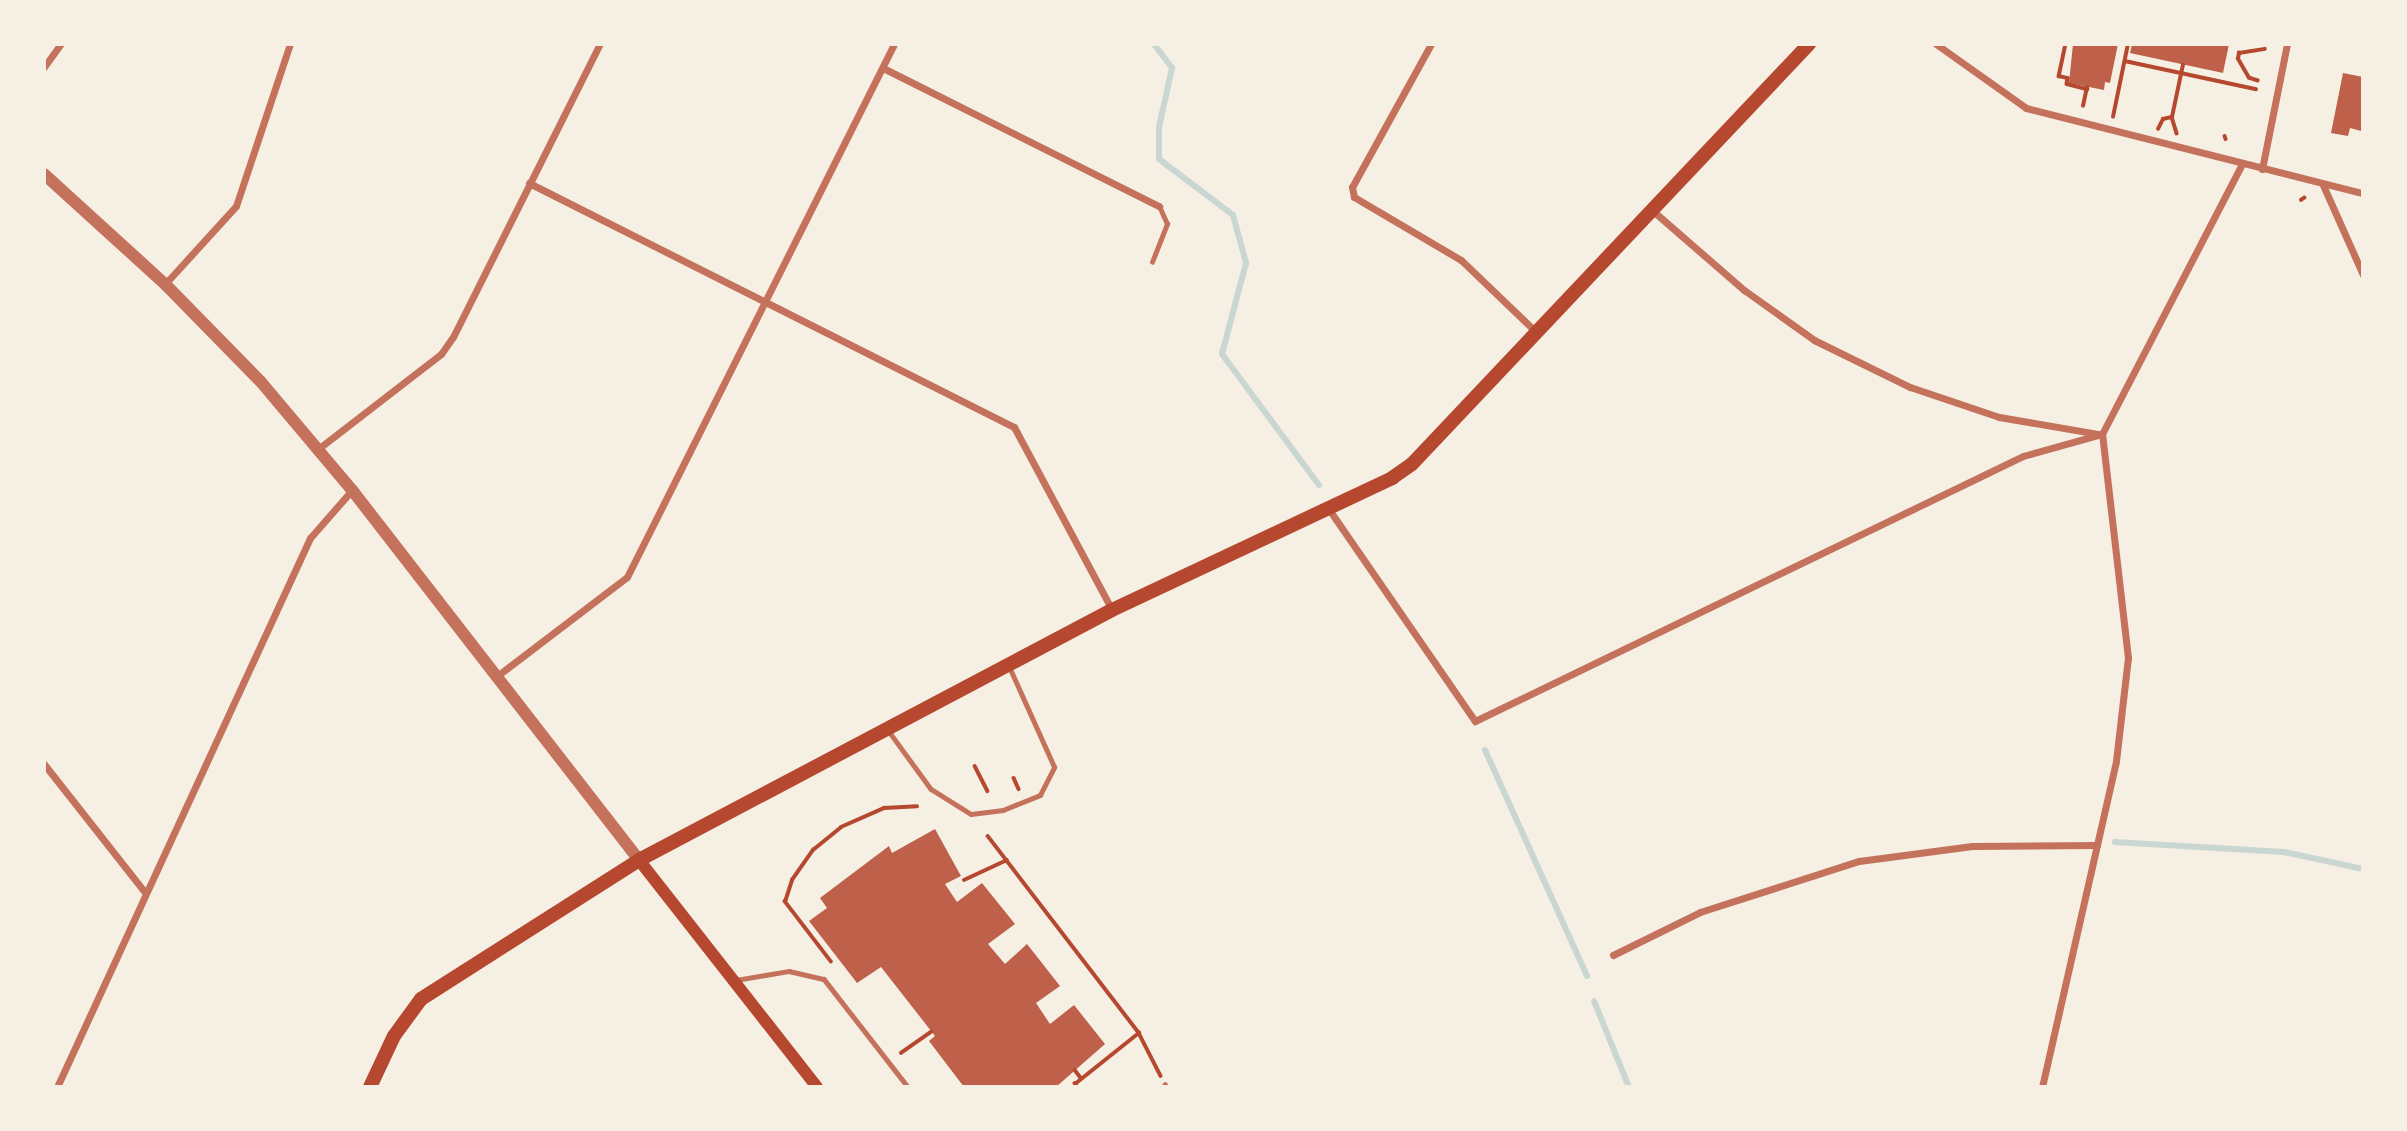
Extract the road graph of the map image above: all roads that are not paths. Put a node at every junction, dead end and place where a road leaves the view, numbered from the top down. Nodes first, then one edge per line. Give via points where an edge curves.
1 (61, 44) edge
2 (290, 44) edge
3 (600, 44) edge
4 (894, 44) edge
5 (1431, 44) edge
6 (1809, 44) edge
7 (1936, 44) edge
8 (2287, 44) edge
9 (44, 67) edge
10 (883, 68) junction
11 (2242, 164) junction
12 (2262, 169) junction
13 (44, 174) edge
14 (529, 183) junction
15 (2323, 184) junction
16 (2363, 193) edge
17 (1159, 206) joint
18 (1653, 211) junction
19 (1152, 262) dead end
20 (2363, 275) edge
21 (165, 284) junction
22 (767, 304) junction
23 (1536, 332) junction
24 (2102, 434) junction
25 (318, 449) junction
26 (352, 490) junction
27 (1328, 507) junction
28 (1112, 610) junction
29 (1009, 667) junction
30 (497, 676) junction
31 (888, 729) junction
32 (44, 764) edge
33 (2097, 845) junction
34 (639, 860) junction
35 (144, 891) junction
36 (1613, 955) dead end
37 (736, 980) junction
38 (57, 1087) edge
39 (370, 1087) edge
40 (817, 1087) edge
41 (908, 1087) edge
42 (2042, 1087) edge

1 - 9 street
2 - 21 street via 236,206
3 - 14 street
4 - 10 street
5 - 23 street via 1352,187 1354,197 1461,260
6 - 18 main road
7 - 11 street via 2026,108
8 - 12 street
10 - 17 street
10 - 22 street
11 - 12 street
11 - 24 street
12 - 15 street
13 - 21 street
14 - 22 street
14 - 25 street via 441,354
15 - 16 street
15 - 20 street
17 - 19 lane via 1167,225
18 - 23 main road
18 - 24 street via 1744,289 1814,340 1910,387 1999,417
21 - 25 street via 261,382
22 - 28 street via 1014,427
22 - 30 street via 627,577
23 - 27 main road via 1412,464
24 - 27 street via 2015,459 1475,721
24 - 33 street via 2128,658 2116,761
25 - 26 street
26 - 30 street
26 - 35 street via 310,538
27 - 28 main road
28 - 29 main road
29 - 31 main road
29 - 31 lane via 1054,767 1040,795 1003,810 971,814 931,789
30 - 34 street
31 - 34 main road
32 - 35 street
33 - 36 street via 1972,846 1859,861 1700,912
33 - 42 street
34 - 37 main road
34 - 39 main road via 421,999 394,1036
35 - 38 street
37 - 40 main road
37 - 41 lane via 789,971 824,979

